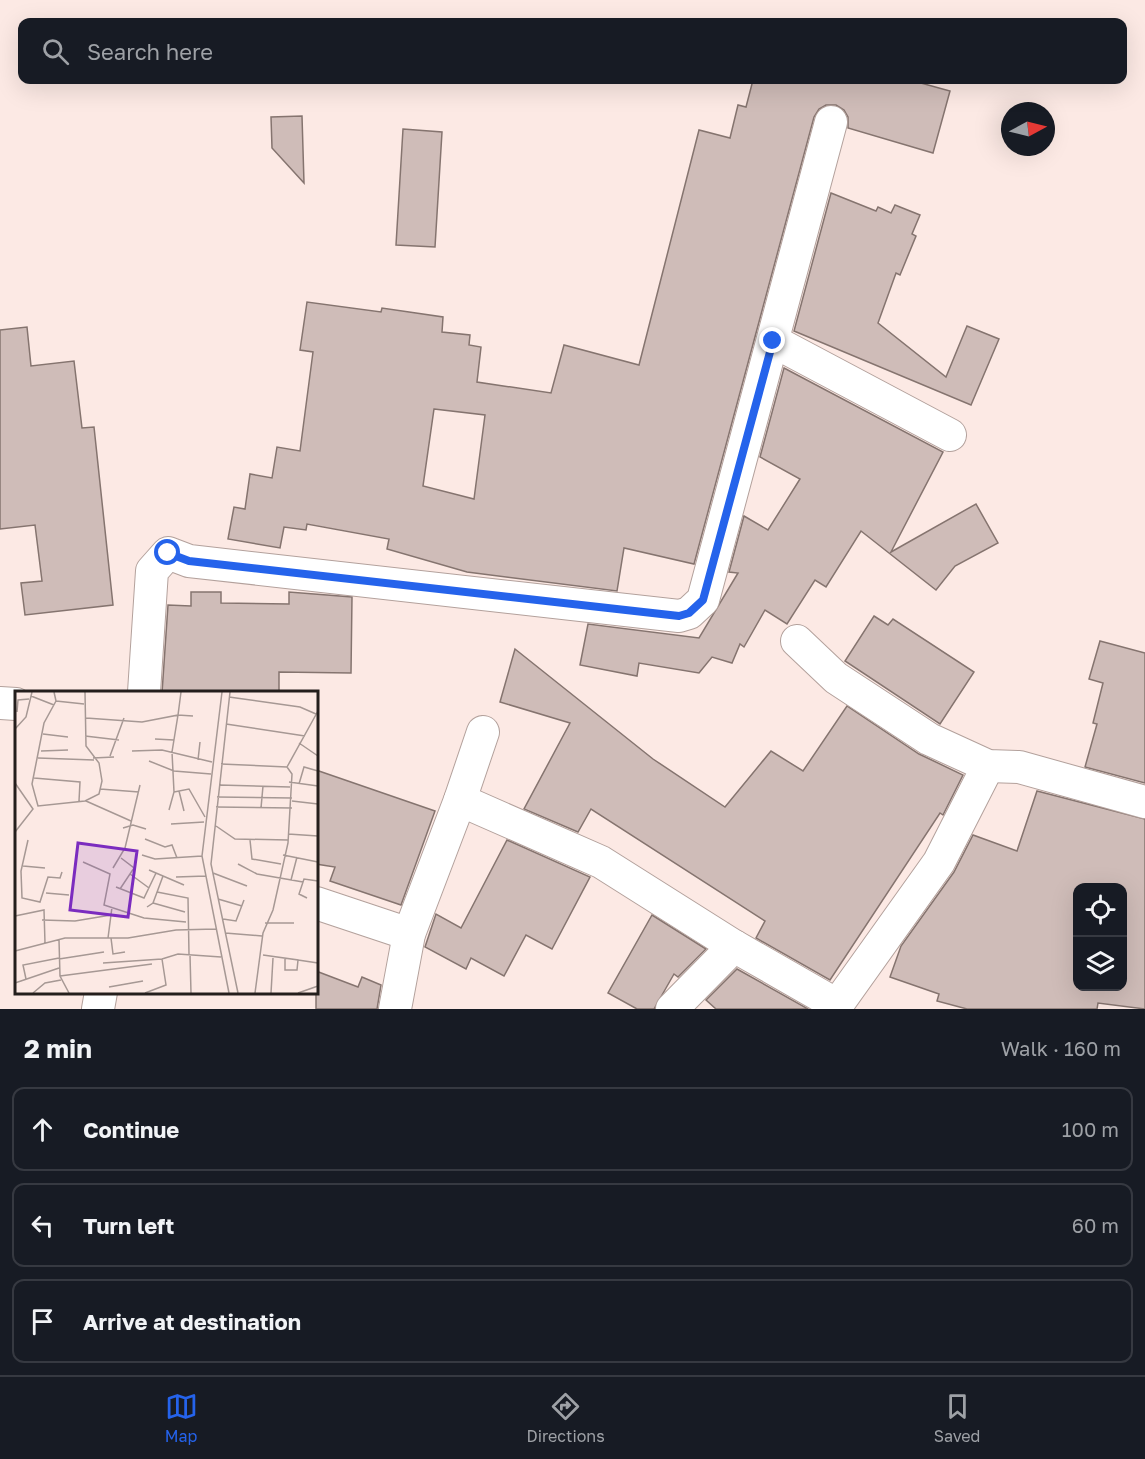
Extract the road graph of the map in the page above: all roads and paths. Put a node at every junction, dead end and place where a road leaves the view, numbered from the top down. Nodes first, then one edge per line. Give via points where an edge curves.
1 (831, 122) dead end
2 (773, 341) junction
3 (950, 435) dead end
4 (797, 641) dead end
5 (144, 691) edge
6 (0, 703) edge
7 (15, 704) edge
8 (483, 732) dead end
9 (988, 766) junction
10 (460, 800) junction
11 (1145, 802) edge
12 (318, 904) edge
13 (409, 934) junction
14 (734, 946) junction
15 (100, 994) edge
16 (98, 1009) edge
17 (395, 1009) edge
18 (672, 1009) edge

1 - 2 street
2 - 3 street
2 - 5 street via 703,600 689,613 679,616 189,561 168,553 152,571
4 - 9 street via 836,678 928,739
6 - 7 street
8 - 10 street
9 - 11 street via 1019,767
9 - 14 street via 939,862 837,1005
10 - 13 street
10 - 14 street via 600,862
12 - 13 street
13 - 17 street
14 - 18 street
15 - 16 street

